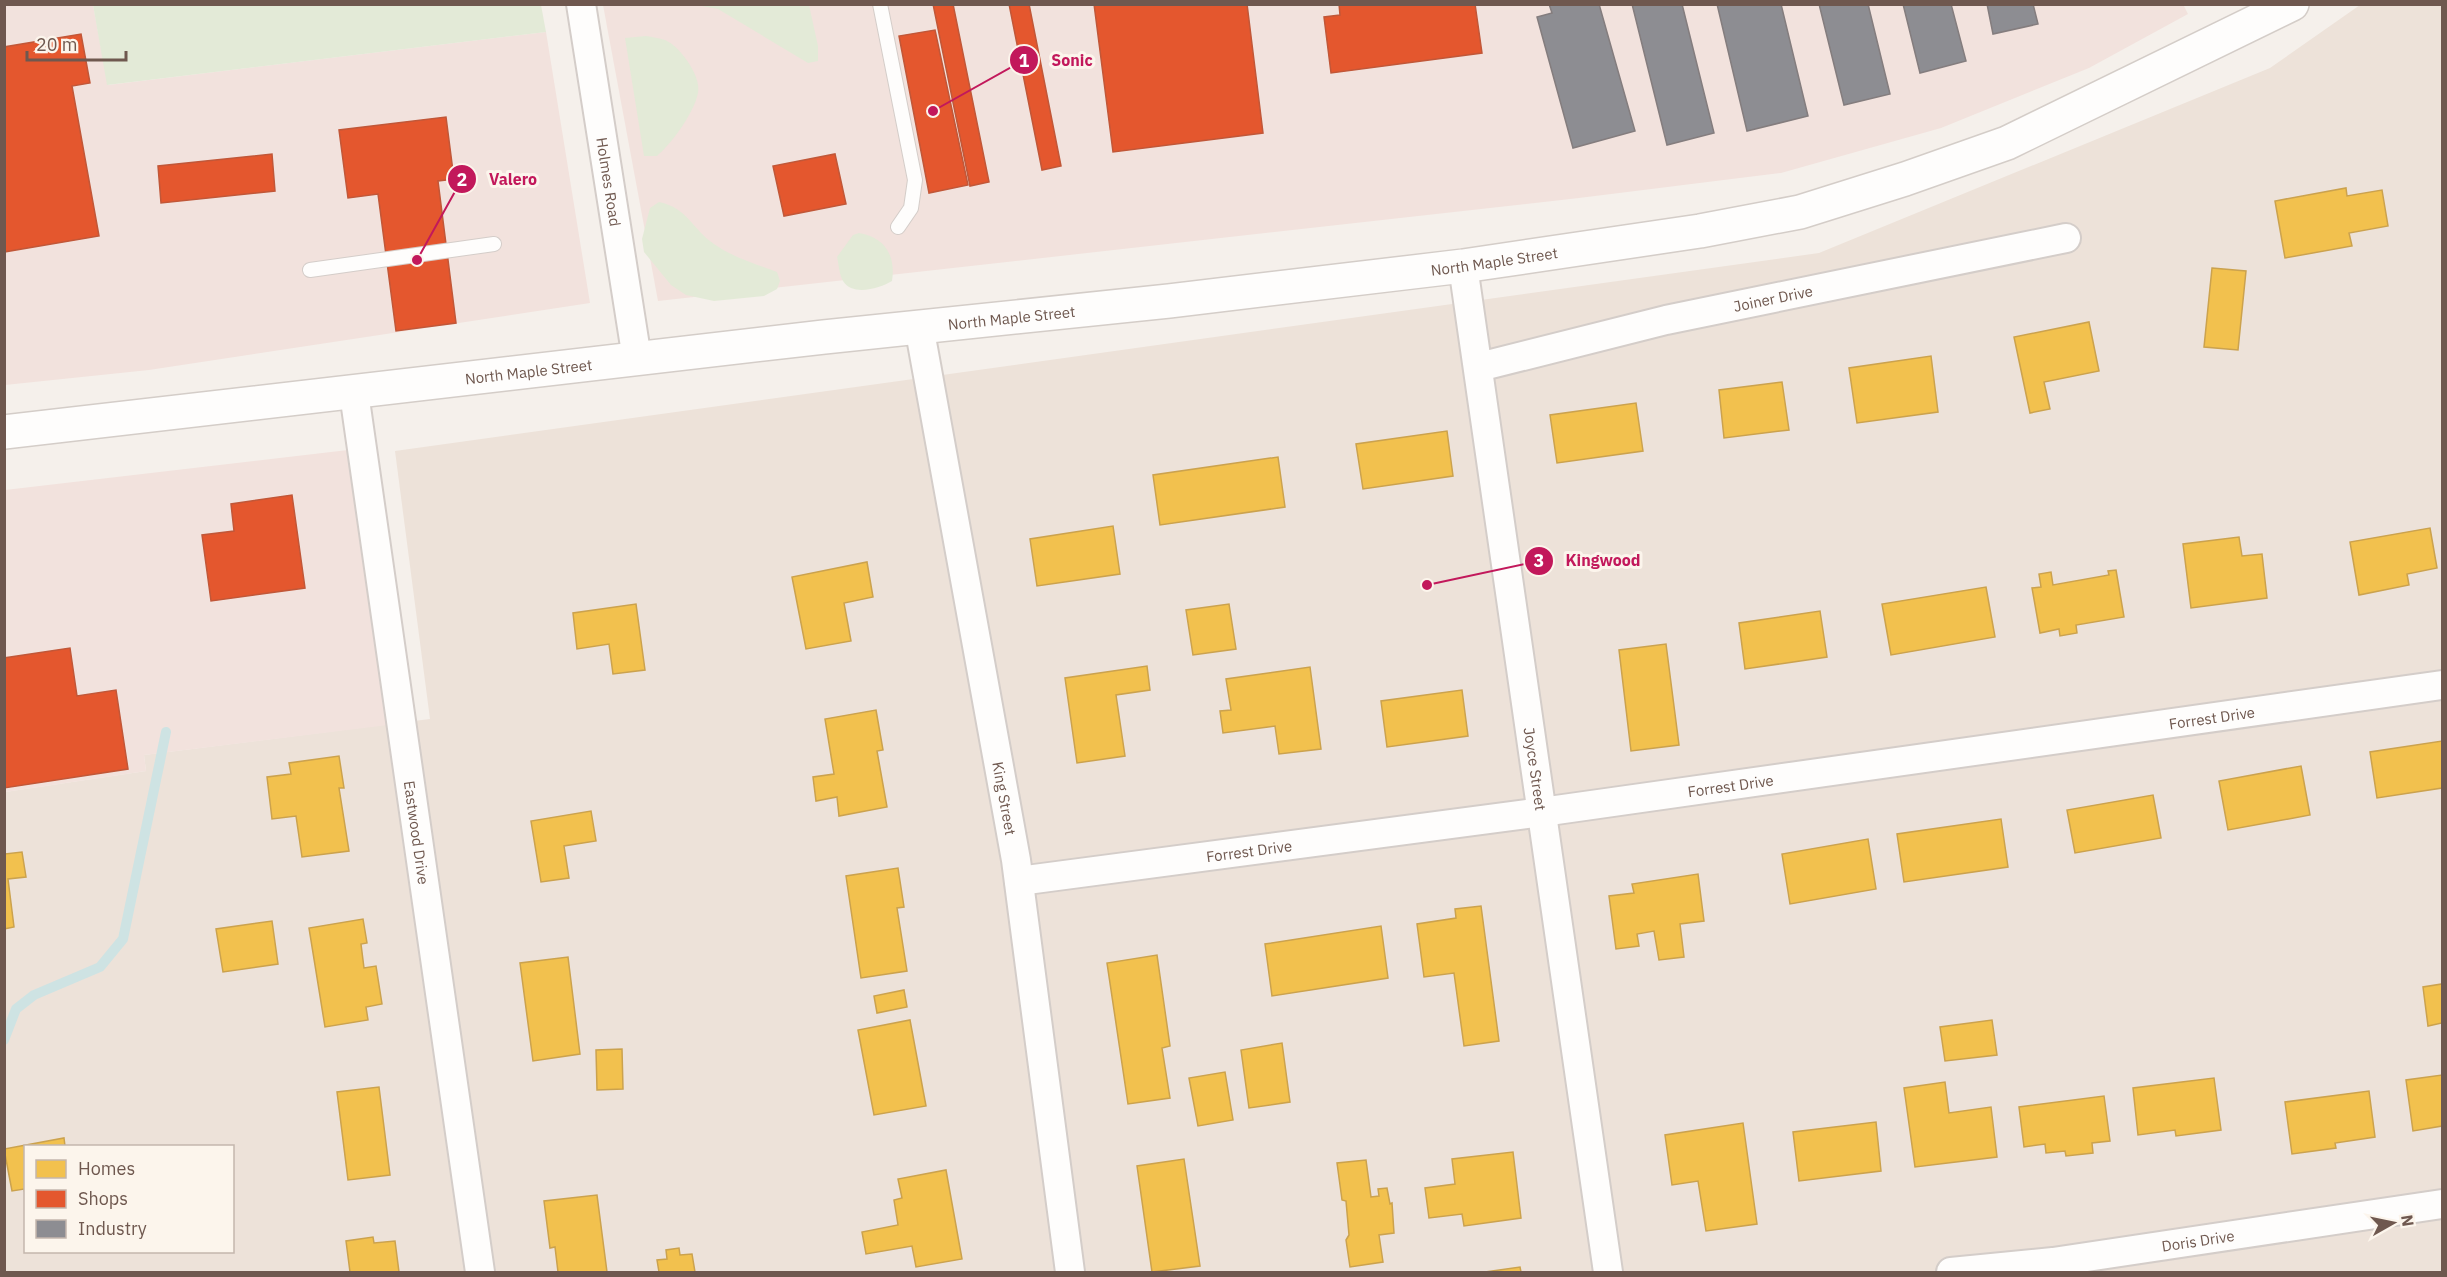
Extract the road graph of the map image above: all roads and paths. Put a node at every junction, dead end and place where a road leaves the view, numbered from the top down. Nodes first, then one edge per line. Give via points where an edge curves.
1 (581, 4) edge
2 (880, 4) edge
3 (2292, 4) edge
4 (898, 227) dead end
5 (2066, 238) dead end
6 (494, 244) dead end
7 (1464, 266) junction
8 (310, 270) dead end
9 (919, 326) junction
10 (637, 359) junction
11 (1479, 367) junction
12 (354, 393) junction
13 (4, 432) edge
14 (2442, 685) edge
15 (1542, 812) junction
16 (1019, 880) junction
17 (2442, 1204) edge
18 (2054, 1267) edge
19 (480, 1272) edge
20 (1070, 1272) edge
21 (1608, 1272) edge
22 (1952, 1272) edge

1 - 10 street, Holmes Road
2 - 4 lane via 915,180 910,208
3 - 7 main road, North Maple Street via 2007,143 1905,179 1800,212
5 - 11 street, Joiner Drive via 1666,320
6 - 8 lane
7 - 9 main road, North Maple Street
7 - 11 street, Joyce Street
9 - 10 main road, North Maple Street
9 - 16 street, King Street
10 - 12 main road, North Maple Street
11 - 15 street, Joyce Street
12 - 13 main road, North Maple Street
12 - 19 street, Eastwood Drive
14 - 15 street, Forrest Drive
15 - 16 street, Forrest Drive
15 - 21 street, Joyce Street
16 - 20 street, King Street
17 - 18 street, Doris Drive
18 - 22 street, Doris Drive

